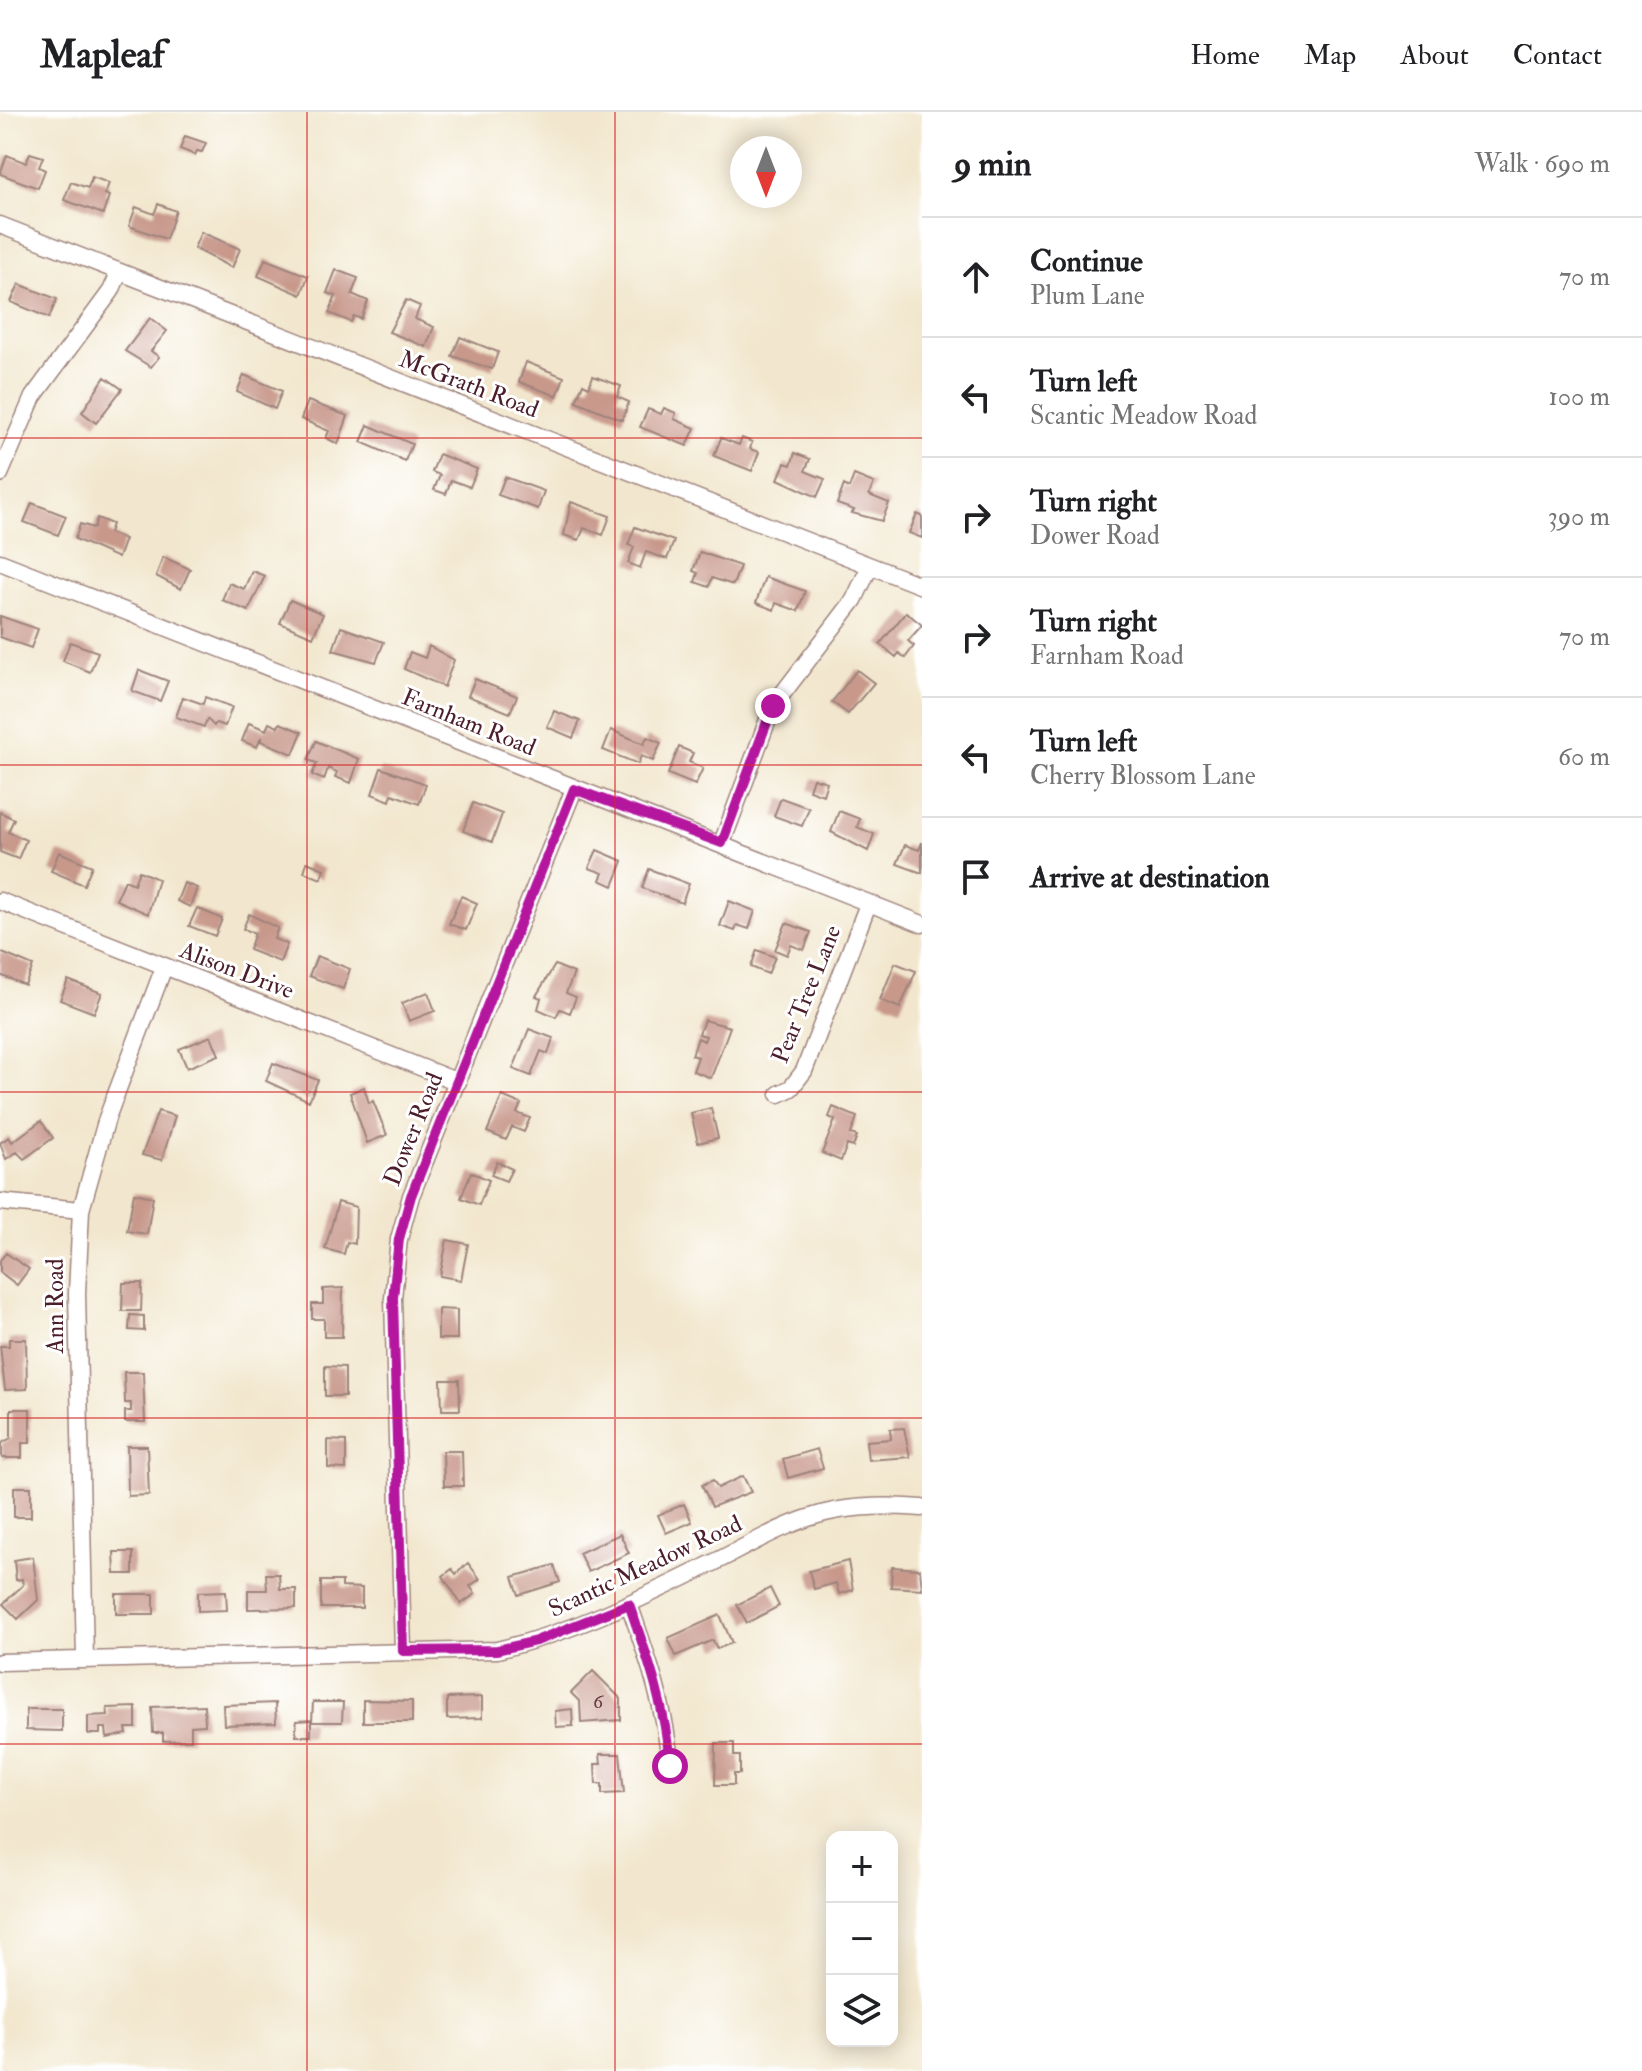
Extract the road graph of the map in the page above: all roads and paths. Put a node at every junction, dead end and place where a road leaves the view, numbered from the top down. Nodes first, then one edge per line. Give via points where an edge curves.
1 (0, 225) edge
2 (119, 273) junction
3 (0, 474) edge
4 (0, 562) edge
5 (870, 566) junction
6 (922, 586) edge
7 (574, 789) junction
8 (722, 843) junction
9 (0, 901) edge
10 (868, 904) junction
11 (922, 924) edge
12 (164, 967) junction
13 (458, 1082) junction
14 (779, 1094) dead end
15 (0, 1202) edge
16 (81, 1210) junction
17 (922, 1508) edge
18 (629, 1604) junction
19 (403, 1651) junction
20 (85, 1659) junction
21 (0, 1662) edge
22 (670, 1766) dead end

1 - 2 street, McGrath Road
2 - 3 street via 33,397
2 - 5 street, McGrath Road
4 - 7 street, Farnham Road
5 - 6 street, McGrath Road
5 - 8 street via 854,600 773,706
7 - 8 street, Farnham Road
7 - 13 street, Dower Road
8 - 10 street, Farnham Road
9 - 12 street, Alison Drive
10 - 11 street, Farnham Road
10 - 14 street, Pear Tree Lane via 804,1071
12 - 13 street, Alison Drive
12 - 16 street, Ann Road via 107,1118
13 - 19 street, Dower Road via 411,1196 399,1239 393,1298
15 - 16 street
16 - 20 street, Ann Road via 77,1293
17 - 18 street, Scantic Meadow Road via 871,1506 824,1513
18 - 19 street, Scantic Meadow Road via 536,1641 497,1650
18 - 22 street via 654,1674
19 - 20 street, Scantic Meadow Road
20 - 21 street, Scantic Meadow Road

